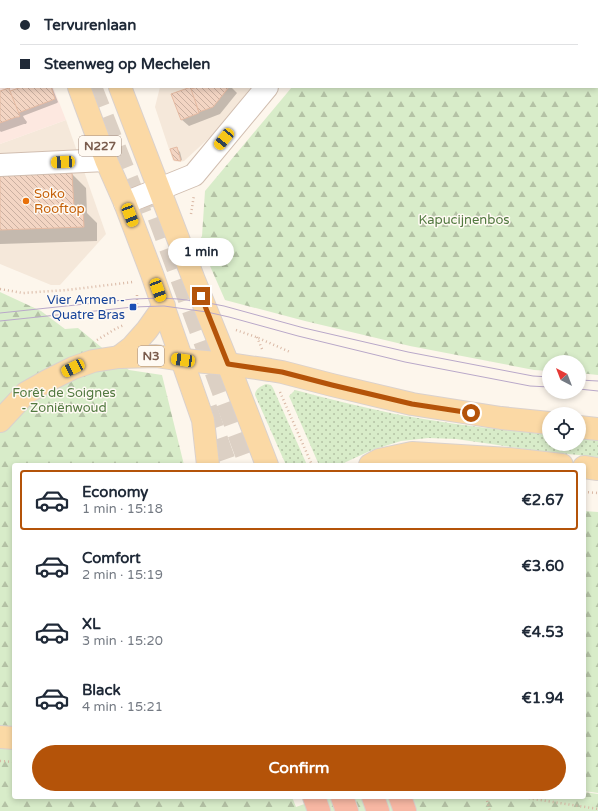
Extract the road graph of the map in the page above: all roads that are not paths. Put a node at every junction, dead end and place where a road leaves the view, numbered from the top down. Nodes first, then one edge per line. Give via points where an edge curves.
1 (79, 88) edge
2 (120, 88) edge
3 (266, 88) edge
4 (106, 160) junction
5 (0, 165) edge
6 (159, 190) junction
7 (125, 203) junction
8 (164, 306) junction
9 (119, 357) junction
10 (183, 360) junction
11 (228, 364) junction
12 (203, 420) junction
13 (0, 421) edge
14 (542, 422) edge
15 (586, 428) edge
16 (598, 429) edge
17 (208, 463) edge
18 (219, 463) edge
19 (266, 463) edge
20 (374, 463) edge
21 (544, 463) edge
22 (586, 467) edge
23 (598, 469) edge
24 (0, 737) edge
25 (12, 738) edge
26 (315, 799) edge
27 (343, 799) edge
28 (374, 799) edge
29 (401, 799) edge
30 (319, 811) edge
31 (347, 811) edge
32 (378, 811) edge
33 (405, 811) edge

1 - 4 main road, N227
2 - 6 main road, N227
3 - 6 street via 194,175
4 - 5 street
4 - 7 main road, N227
6 - 7 street
6 - 11 main road, N227
7 - 8 main road, N227
8 - 9 main road via 142,336
8 - 10 main road, N227
9 - 10 main road, N3 via 156,356
9 - 13 main road, N3 via 93,361 49,380 26,393
10 - 11 main road, N3
10 - 12 main road, N227
11 - 14 main road, N3 via 282,372 412,404
11 - 19 main road, N227
12 - 17 main road
12 - 18 main road, N227
15 - 16 main road
20 - 21 main road via 412,453
22 - 23 main road
24 - 25 main road
26 - 30 highway
27 - 31 highway
28 - 32 highway
29 - 33 highway

